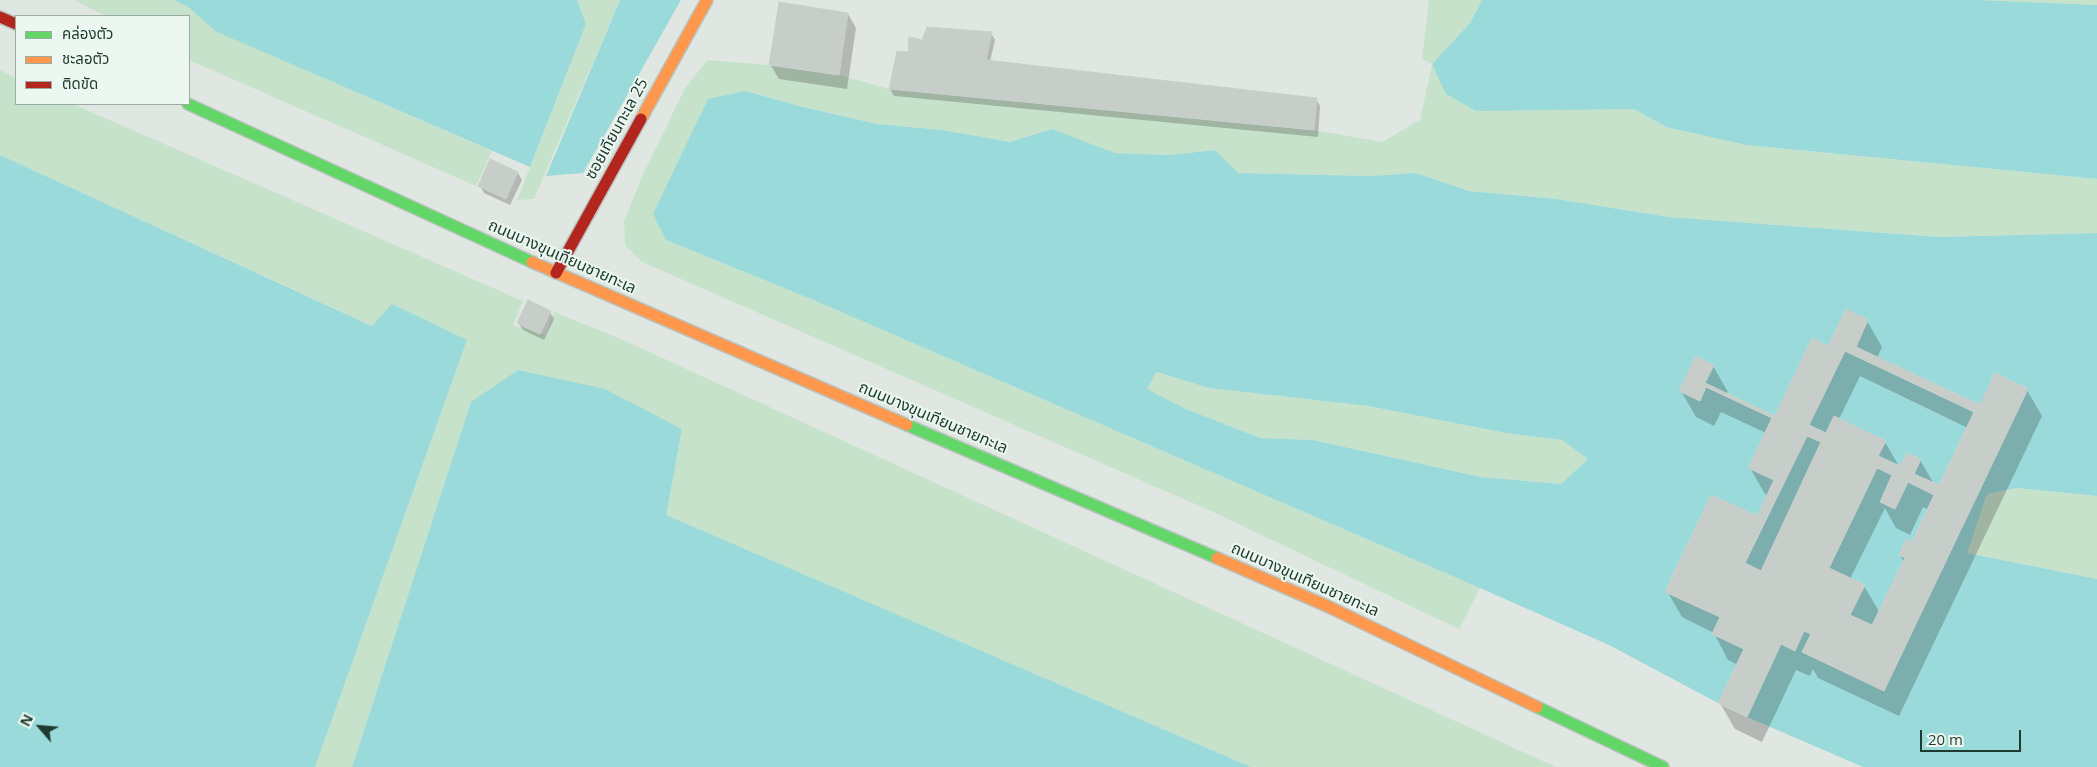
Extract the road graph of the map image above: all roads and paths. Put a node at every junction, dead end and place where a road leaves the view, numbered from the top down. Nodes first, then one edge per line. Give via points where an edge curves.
1 (707, 0) edge
2 (0, 17) edge
3 (15, 24) edge
4 (190, 105) edge
5 (556, 273) junction
6 (1663, 767) edge

1 - 5 main road, ซอยเทียนทะเล 25
2 - 3 main road
4 - 5 main road, ถนนบางขุนเทียนชายทะเล
5 - 6 main road, ถนนบางขุนเทียนชายทะเล via 1327,606

